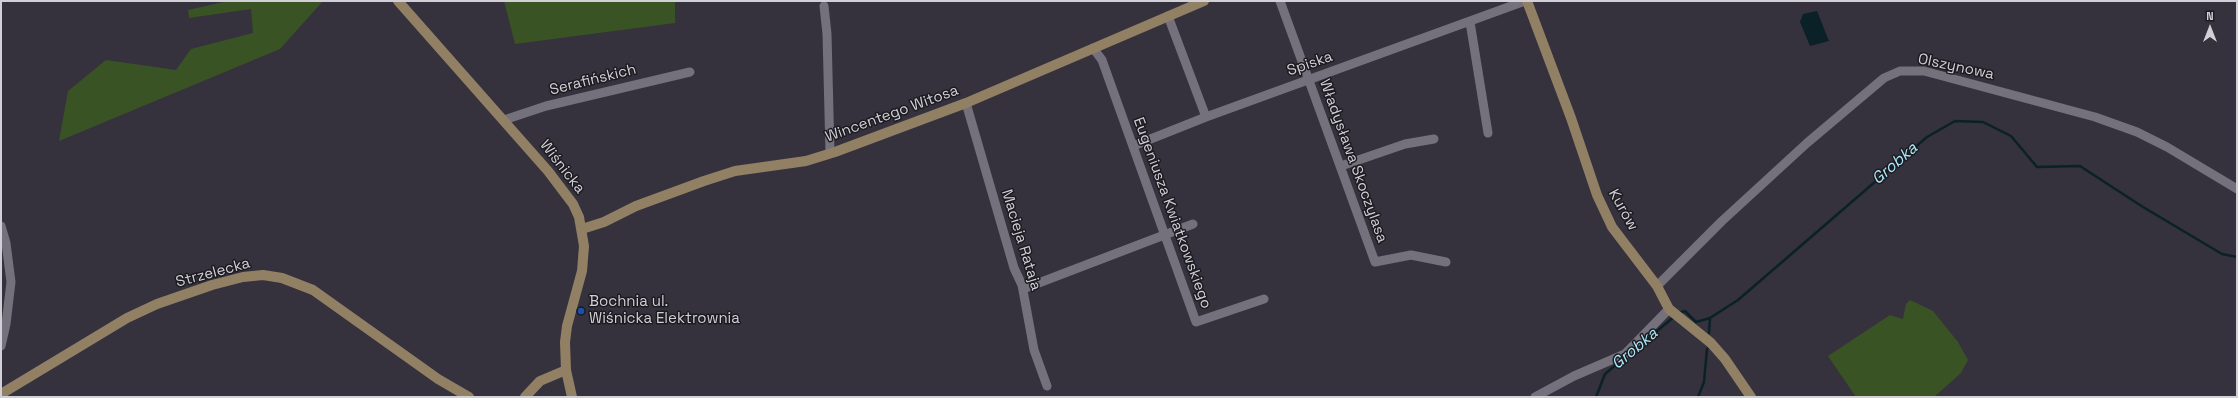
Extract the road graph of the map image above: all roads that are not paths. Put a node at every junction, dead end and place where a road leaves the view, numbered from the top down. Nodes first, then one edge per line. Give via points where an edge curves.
1 (398, 1) edge
2 (1204, 1) edge
3 (1280, 1) edge
4 (1526, 1) edge
5 (824, 6) dead end
6 (1168, 16) junction
7 (1470, 22) junction
8 (1093, 48) junction
9 (690, 72) dead end
10 (1309, 79) junction
11 (966, 103) junction
12 (1206, 117) junction
13 (504, 120) junction
14 (1488, 133) dead end
15 (1434, 139) dead end
16 (1133, 146) junction
17 (830, 153) junction
18 (1341, 166) junction
19 (2237, 189) edge
20 (1193, 224) dead end
21 (1, 226) edge
22 (582, 229) junction
23 (1165, 236) junction
24 (1446, 262) dead end
25 (1657, 286) junction
26 (1023, 289) junction
27 (1264, 299) dead end
28 (1672, 312) junction
29 (1, 346) edge
30 (566, 370) junction
31 (1047, 386) dead end
32 (1, 394) edge
33 (469, 397) edge
34 (526, 397) edge
35 (572, 397) edge
36 (1535, 397) edge
37 (1751, 397) edge

1 - 13 street, Wiśnicka
2 - 6 street, Wincentego Witosa
3 - 10 street, Władysława Skoczylasa
4 - 7 street, Spiska
4 - 25 street, Kurów via 1606,216
5 - 17 street
6 - 8 street, Wincentego Witosa
6 - 12 street
7 - 10 street, Spiska
7 - 14 street
8 - 11 street, Wincentego Witosa
8 - 16 street, Eugeniusza Kwiatkowskiego via 1102,60
9 - 13 street, Serafińskich via 546,106
10 - 12 street, Spiska
10 - 18 street, Władysława Skoczylasa
11 - 17 street, Wincentego Witosa
11 - 26 street, Macieja Rataja via 1014,268
12 - 16 street, Spiska
13 - 22 street, Wiśnicka via 573,204
15 - 18 street via 1405,144
16 - 23 street, Eugeniusza Kwiatkowskiego
17 - 22 street, Wincentego Witosa via 806,161 735,172 704,181
18 - 24 street, Władysława Skoczylasa via 1375,262 1411,255
19 - 25 street, Olszynowa via 2167,147 2137,132 2095,117 1924,71 1900,71 1884,78 1807,143 1722,221
20 - 23 street
21 - 29 street via 11,282
22 - 30 street, Wiśnicka via 582,271 567,326
23 - 26 street
23 - 27 street, Eugeniusza Kwiatkowskiego via 1196,322
25 - 28 street, Kurów
26 - 31 street, Macieja Rataja via 1034,350
28 - 36 street via 1625,354 1574,376
28 - 37 street, Kurów via 1711,343
30 - 34 street via 548,376
30 - 35 street, Wiśnicka
32 - 33 street, Strzelecka via 127,318 157,304 243,277 263,275 282,278 313,290 438,379

